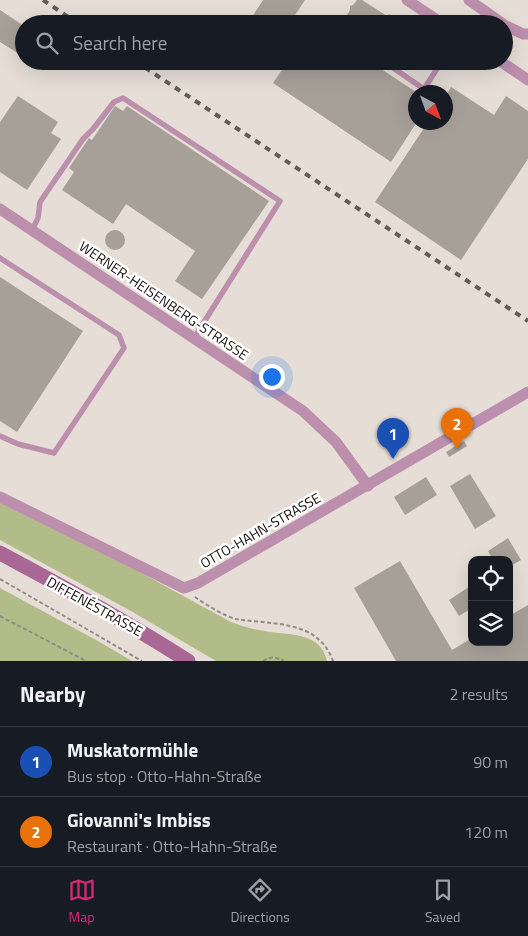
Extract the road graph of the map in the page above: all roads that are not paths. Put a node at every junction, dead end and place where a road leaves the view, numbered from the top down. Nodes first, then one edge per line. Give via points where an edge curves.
1 (407, 0) edge
2 (469, 0) edge
3 (430, 15) edge
4 (490, 15) edge
5 (513, 29) edge
6 (528, 34) edge
7 (396, 70) edge
8 (436, 70) edge
9 (513, 70) edge
10 (528, 80) edge
11 (0, 209) edge
12 (32, 230) junction
13 (0, 258) edge
14 (194, 338) junction
15 (528, 392) edge
16 (0, 436) edge
17 (368, 486) junction
18 (0, 497) edge
19 (0, 554) edge
20 (188, 661) edge

1 - 3 street
2 - 4 street
5 - 6 street
7 - 8 lane via 424,89
9 - 10 street
11 - 12 street, WERNER-HEISENBERG-STRASSE
12 - 14 street, WERNER-HEISENBERG-STRASSE
12 - 14 lane via 40,202 83,139 114,102 123,98 280,201
13 - 16 lane via 119,335 124,348 54,453
14 - 17 street, WERNER-HEISENBERG-STRASSE via 303,411 336,442
15 - 17 street, OTTO-HAHN-STRASSE
17 - 18 street, OTTO-HAHN-STRASSE via 184,588
19 - 20 main road, DIFFENÉSTRASSE via 86,600

